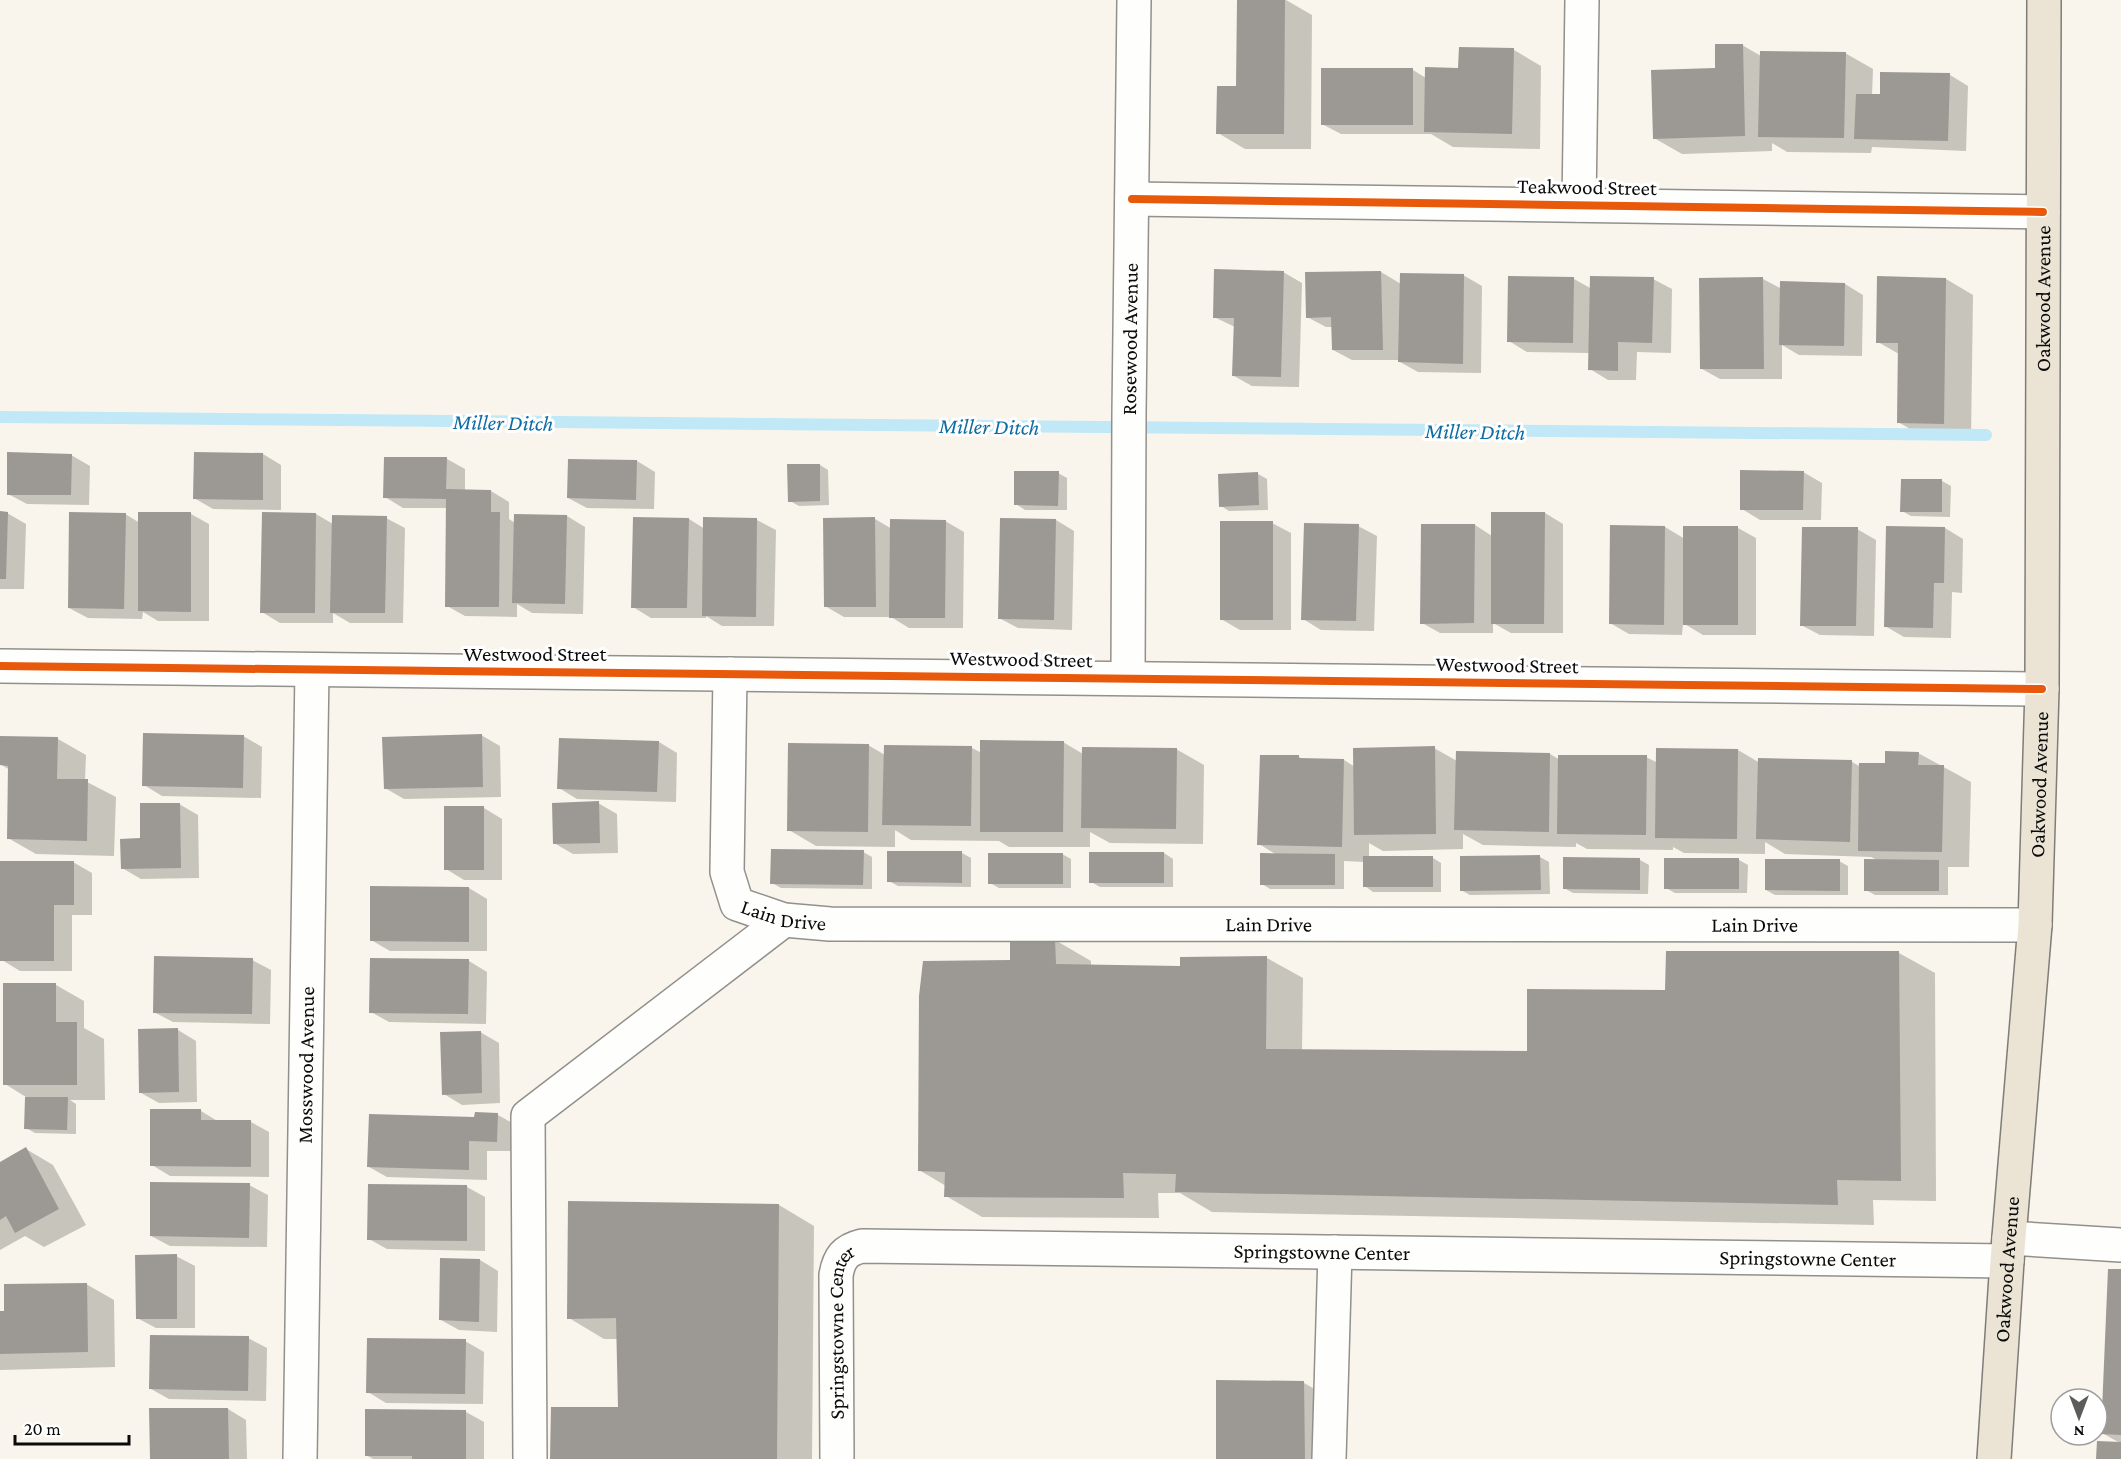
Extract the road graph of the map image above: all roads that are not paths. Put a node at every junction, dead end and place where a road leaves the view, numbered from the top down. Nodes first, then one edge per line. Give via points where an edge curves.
1 (1134, 0) edge
2 (1582, 0) edge
3 (2044, 0) edge
4 (1132, 199) junction
5 (1580, 205) junction
6 (2043, 212) junction
7 (0, 666) edge
8 (312, 670) junction
9 (730, 674) junction
10 (1128, 678) junction
11 (2042, 689) junction
12 (784, 920) junction
13 (2035, 925) junction
14 (2121, 1245) edge
15 (2008, 1250) junction
16 (1335, 1252) junction
17 (300, 1459) edge
18 (530, 1459) edge
19 (837, 1459) edge
20 (1329, 1459) edge
21 (1994, 1459) edge

1 - 4 street, Rosewood Avenue
2 - 5 street
3 - 6 main road, Oakwood Avenue
4 - 5 street, Teakwood Street
4 - 10 street, Rosewood Avenue
5 - 6 street, Teakwood Street
6 - 11 main road, Oakwood Avenue
7 - 8 street, Westwood Street
8 - 9 street, Westwood Street
8 - 17 street, Mosswood Avenue
9 - 10 street, Westwood Street
9 - 12 street, Lain Drive via 728,872 737,904
10 - 11 street, Westwood Street
11 - 13 main road, Oakwood Avenue
12 - 13 street, Lain Drive via 830,924
12 - 18 street via 528,1116
13 - 15 main road, Oakwood Avenue
14 - 15 street, Springstowne Center
15 - 16 street, Springstowne Center
15 - 21 main road, Oakwood Avenue
16 - 19 street, Springstowne Center via 853,1248 843,1254 836,1275
16 - 20 street

